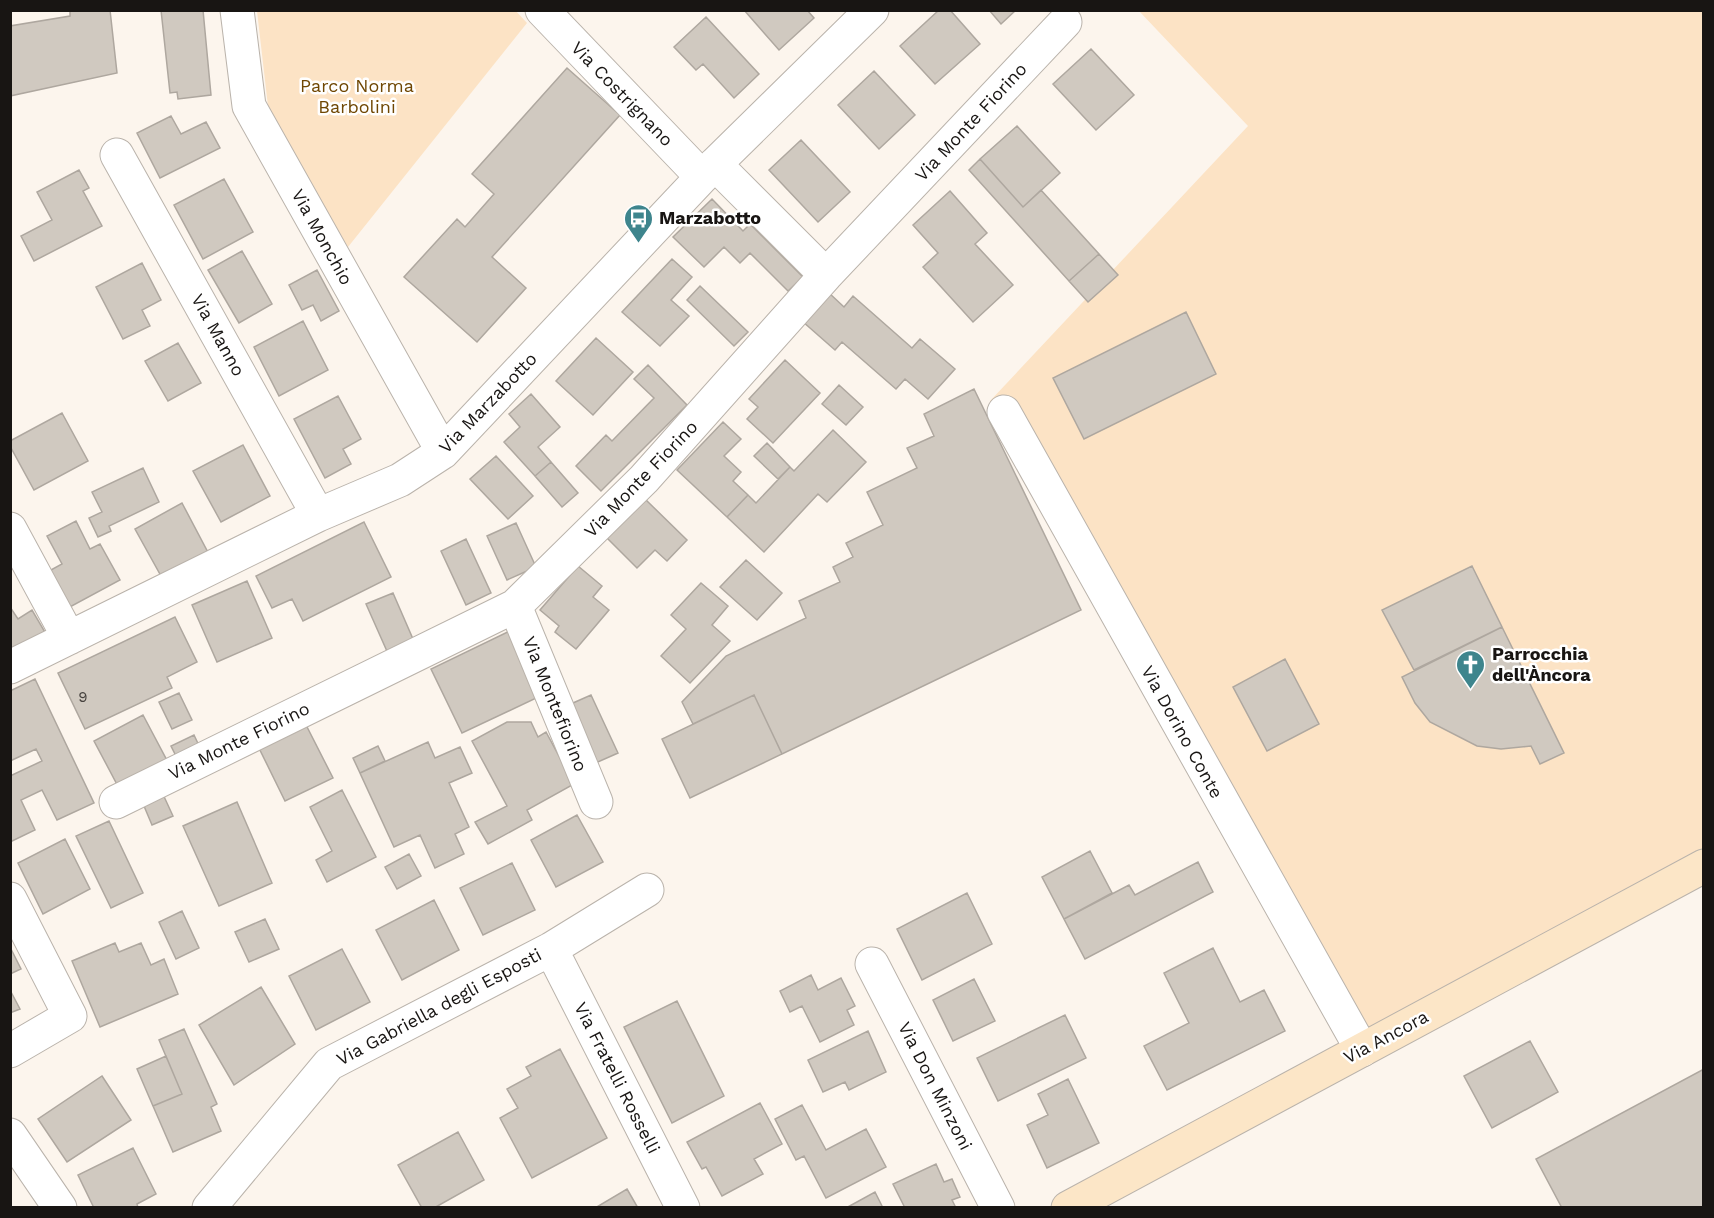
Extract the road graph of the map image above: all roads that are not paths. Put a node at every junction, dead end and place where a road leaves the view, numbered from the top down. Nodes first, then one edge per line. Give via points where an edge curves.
1 (237, 10) edge
2 (542, 10) edge
3 (872, 10) edge
4 (1065, 22) dead end
5 (117, 154) dead end
6 (708, 171) junction
7 (826, 275) junction
8 (1004, 412) dead end
9 (443, 452) junction
10 (318, 515) junction
11 (10, 529) edge
12 (515, 606) junction
13 (69, 638) junction
14 (10, 667) edge
15 (116, 802) dead end
16 (596, 802) dead end
17 (1704, 866) edge
18 (647, 890) dead end
19 (10, 899) edge
20 (551, 949) junction
21 (872, 964) dead end
22 (1362, 1050) junction
23 (10, 1051) edge
24 (10, 1135) edge
25 (60, 1208) edge
26 (209, 1208) edge
27 (683, 1208) edge
28 (998, 1208) edge
29 (1068, 1208) edge

1 - 9 street, Via Monchio via 249,106
2 - 6 street, Via Costrignano
3 - 6 street, Via Marzabotto
4 - 7 street, Via Monte Fiorino
5 - 10 street, Via Manno
6 - 7 street, Via Costrignano
6 - 9 street, Via Marzabotto
7 - 12 street, Via Monte Fiorino via 644,479
8 - 22 street, Via Dorino Conte
9 - 10 street, Via Marzabotto via 400,480
10 - 13 street, Via Marzabotto
11 - 13 street
12 - 15 street, Via Monte Fiorino
12 - 16 street, Via Montefiorino
13 - 14 street, Via Marzabotto
17 - 22 main road, Via Ancora
18 - 20 street, Via Gabriella degli Esposti
19 - 23 street via 70,1016
20 - 26 street, Via Gabriella degli Esposti via 329,1064
20 - 27 street, Via Fratelli Rosselli
21 - 28 street, Via Don Minzoni
22 - 29 main road, Via Ancora
24 - 25 street

